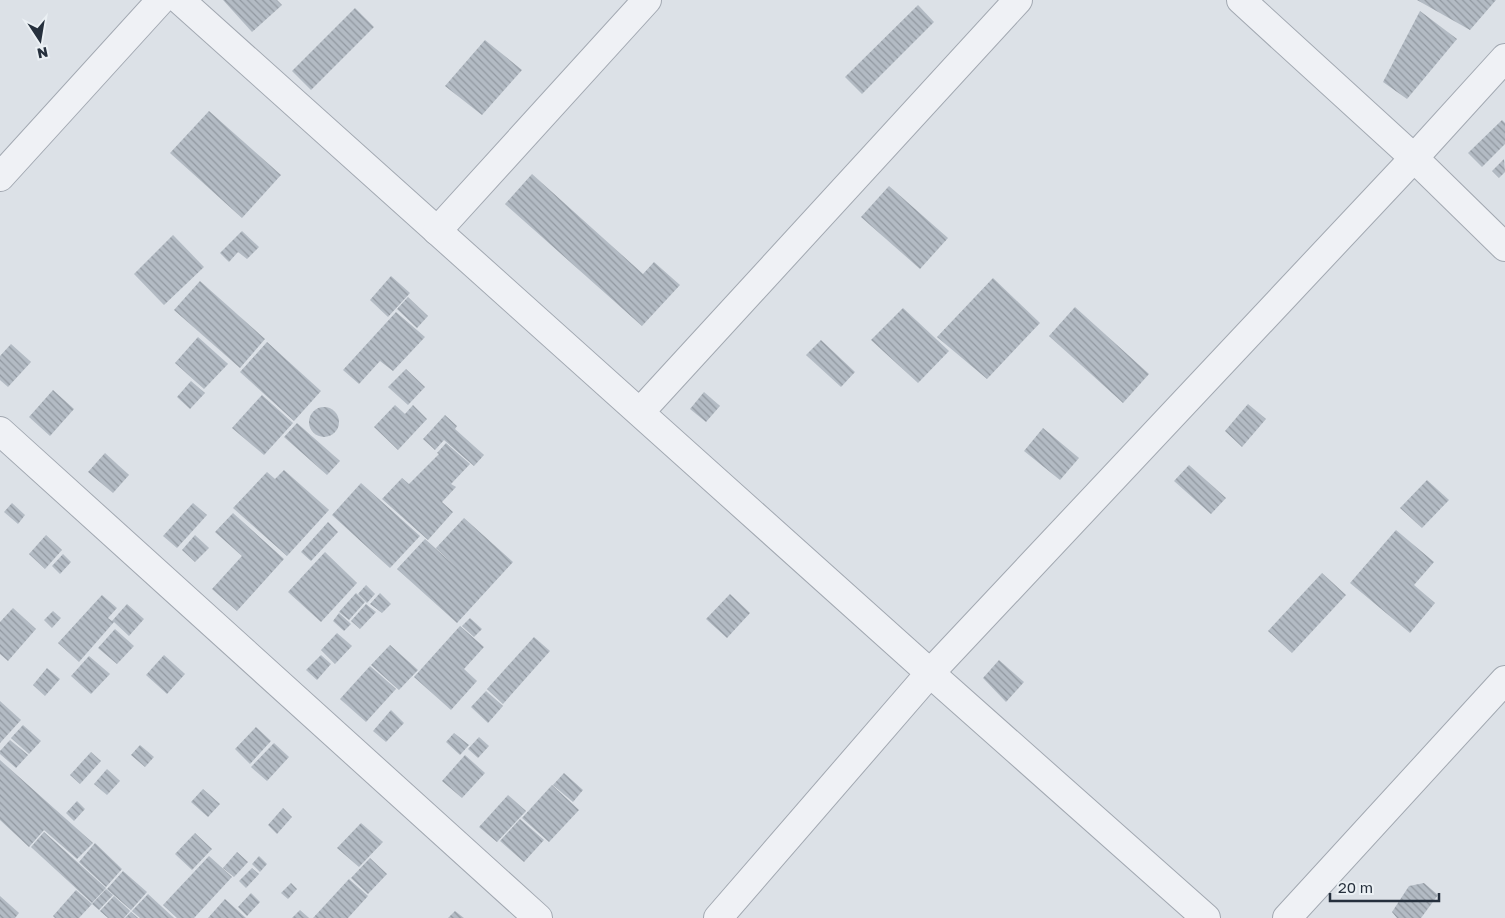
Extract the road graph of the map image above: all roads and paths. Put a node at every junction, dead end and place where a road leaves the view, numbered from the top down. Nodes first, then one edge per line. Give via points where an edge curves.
1 (161, 0) edge
2 (180, 0) edge
3 (648, 0) edge
4 (1018, 0) edge
5 (1241, 0) edge
6 (1505, 58) edge
7 (1414, 158) junction
8 (0, 177) edge
9 (438, 231) junction
10 (1505, 247) edge
11 (640, 412) junction
12 (0, 431) edge
13 (930, 673) junction
14 (1505, 680) edge
15 (538, 918) edge
16 (718, 918) edge
17 (1206, 918) edge
18 (1287, 918) edge

1 - 8 street
2 - 9 street
3 - 9 street
4 - 11 street
5 - 7 street
6 - 7 street
7 - 10 street
7 - 13 street
9 - 11 street
11 - 13 street
12 - 15 street
13 - 16 street
13 - 17 street
14 - 18 street

